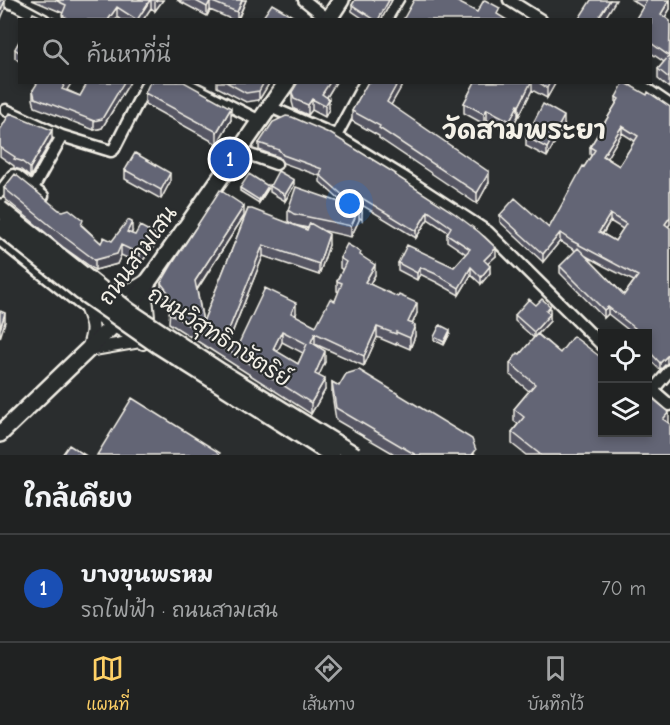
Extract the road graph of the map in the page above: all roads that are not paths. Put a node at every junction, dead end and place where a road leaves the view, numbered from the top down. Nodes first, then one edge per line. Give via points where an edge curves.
1 (1, 0) edge
2 (304, 0) edge
3 (341, 0) edge
4 (412, 0) edge
5 (509, 0) edge
6 (40, 18) edge
7 (327, 18) edge
8 (329, 18) edge
9 (401, 18) edge
10 (538, 18) edge
11 (147, 84) edge
12 (187, 84) edge
13 (286, 84) edge
14 (364, 84) edge
15 (639, 84) edge
16 (670, 105) edge
17 (270, 107) junction
18 (6, 110) dead end
19 (260, 121) junction
20 (62, 136) junction
21 (336, 136) junction
22 (239, 151) junction
23 (276, 164) dead end
24 (33, 188) junction
25 (0, 192) edge
26 (48, 201) edge
27 (0, 203) edge
28 (0, 209) edge
29 (0, 226) edge
30 (0, 237) edge
31 (150, 279) junction
32 (106, 288) junction
33 (84, 304) junction
34 (130, 306) junction
35 (148, 317) junction
36 (113, 325) junction
37 (598, 340) edge
38 (140, 341) junction
39 (88, 350) junction
40 (670, 370) edge
41 (652, 386) edge
42 (652, 390) edge
43 (670, 405) edge
44 (0, 434) edge
45 (326, 455) edge
46 (332, 455) edge
47 (355, 455) edge
48 (364, 455) edge

1 - 6 street
2 - 7 street
3 - 8 main road
4 - 9 street
5 - 10 street
11 - 20 street via 111,151
12 - 19 street
13 - 17 main road, ถนนสามเสน
14 - 21 street
15 - 16 street
17 - 19 main road, ถนนสามเสน
17 - 21 street
18 - 20 street
19 - 22 main road, ถนนสามเสน
20 - 24 street
21 - 37 street via 488,232
22 - 23 street
22 - 31 main road, ถนนสามเสน
24 - 25 street via 13,175
24 - 26 street
27 - 32 main road, ถนนวิสุทธิกษัตริย์
28 - 47 main road, bridge via 129,311
29 - 46 main road, bridge via 80,291 159,346
30 - 33 main road, ถนนวิสุทธิกษัตริย์
31 - 32 street via 128,291
31 - 34 main road, ถนนสามเสน
31 - 35 street via 146,297
32 - 33 main road via 100,299
32 - 34 main road, ถนนวิสุทธิกษัตริย์
33 - 36 main road, ถนนวิสุทธิกษัตริย์
33 - 39 street via 93,325
34 - 35 street, ถนนวิสุทธิกษัตริย์
34 - 36 main road, ถนนสามเสน
35 - 48 street, ถนนวิสุทธิกษัตริย์
36 - 38 street, ถนนวิสุทธิกษัตริย์
36 - 39 main road, ถนนสามเสน
38 - 39 street
38 - 45 street, ถนนวิสุทธิกษัตริย์
39 - 44 main road, ถนนสามเสน
40 - 41 street
42 - 43 street

